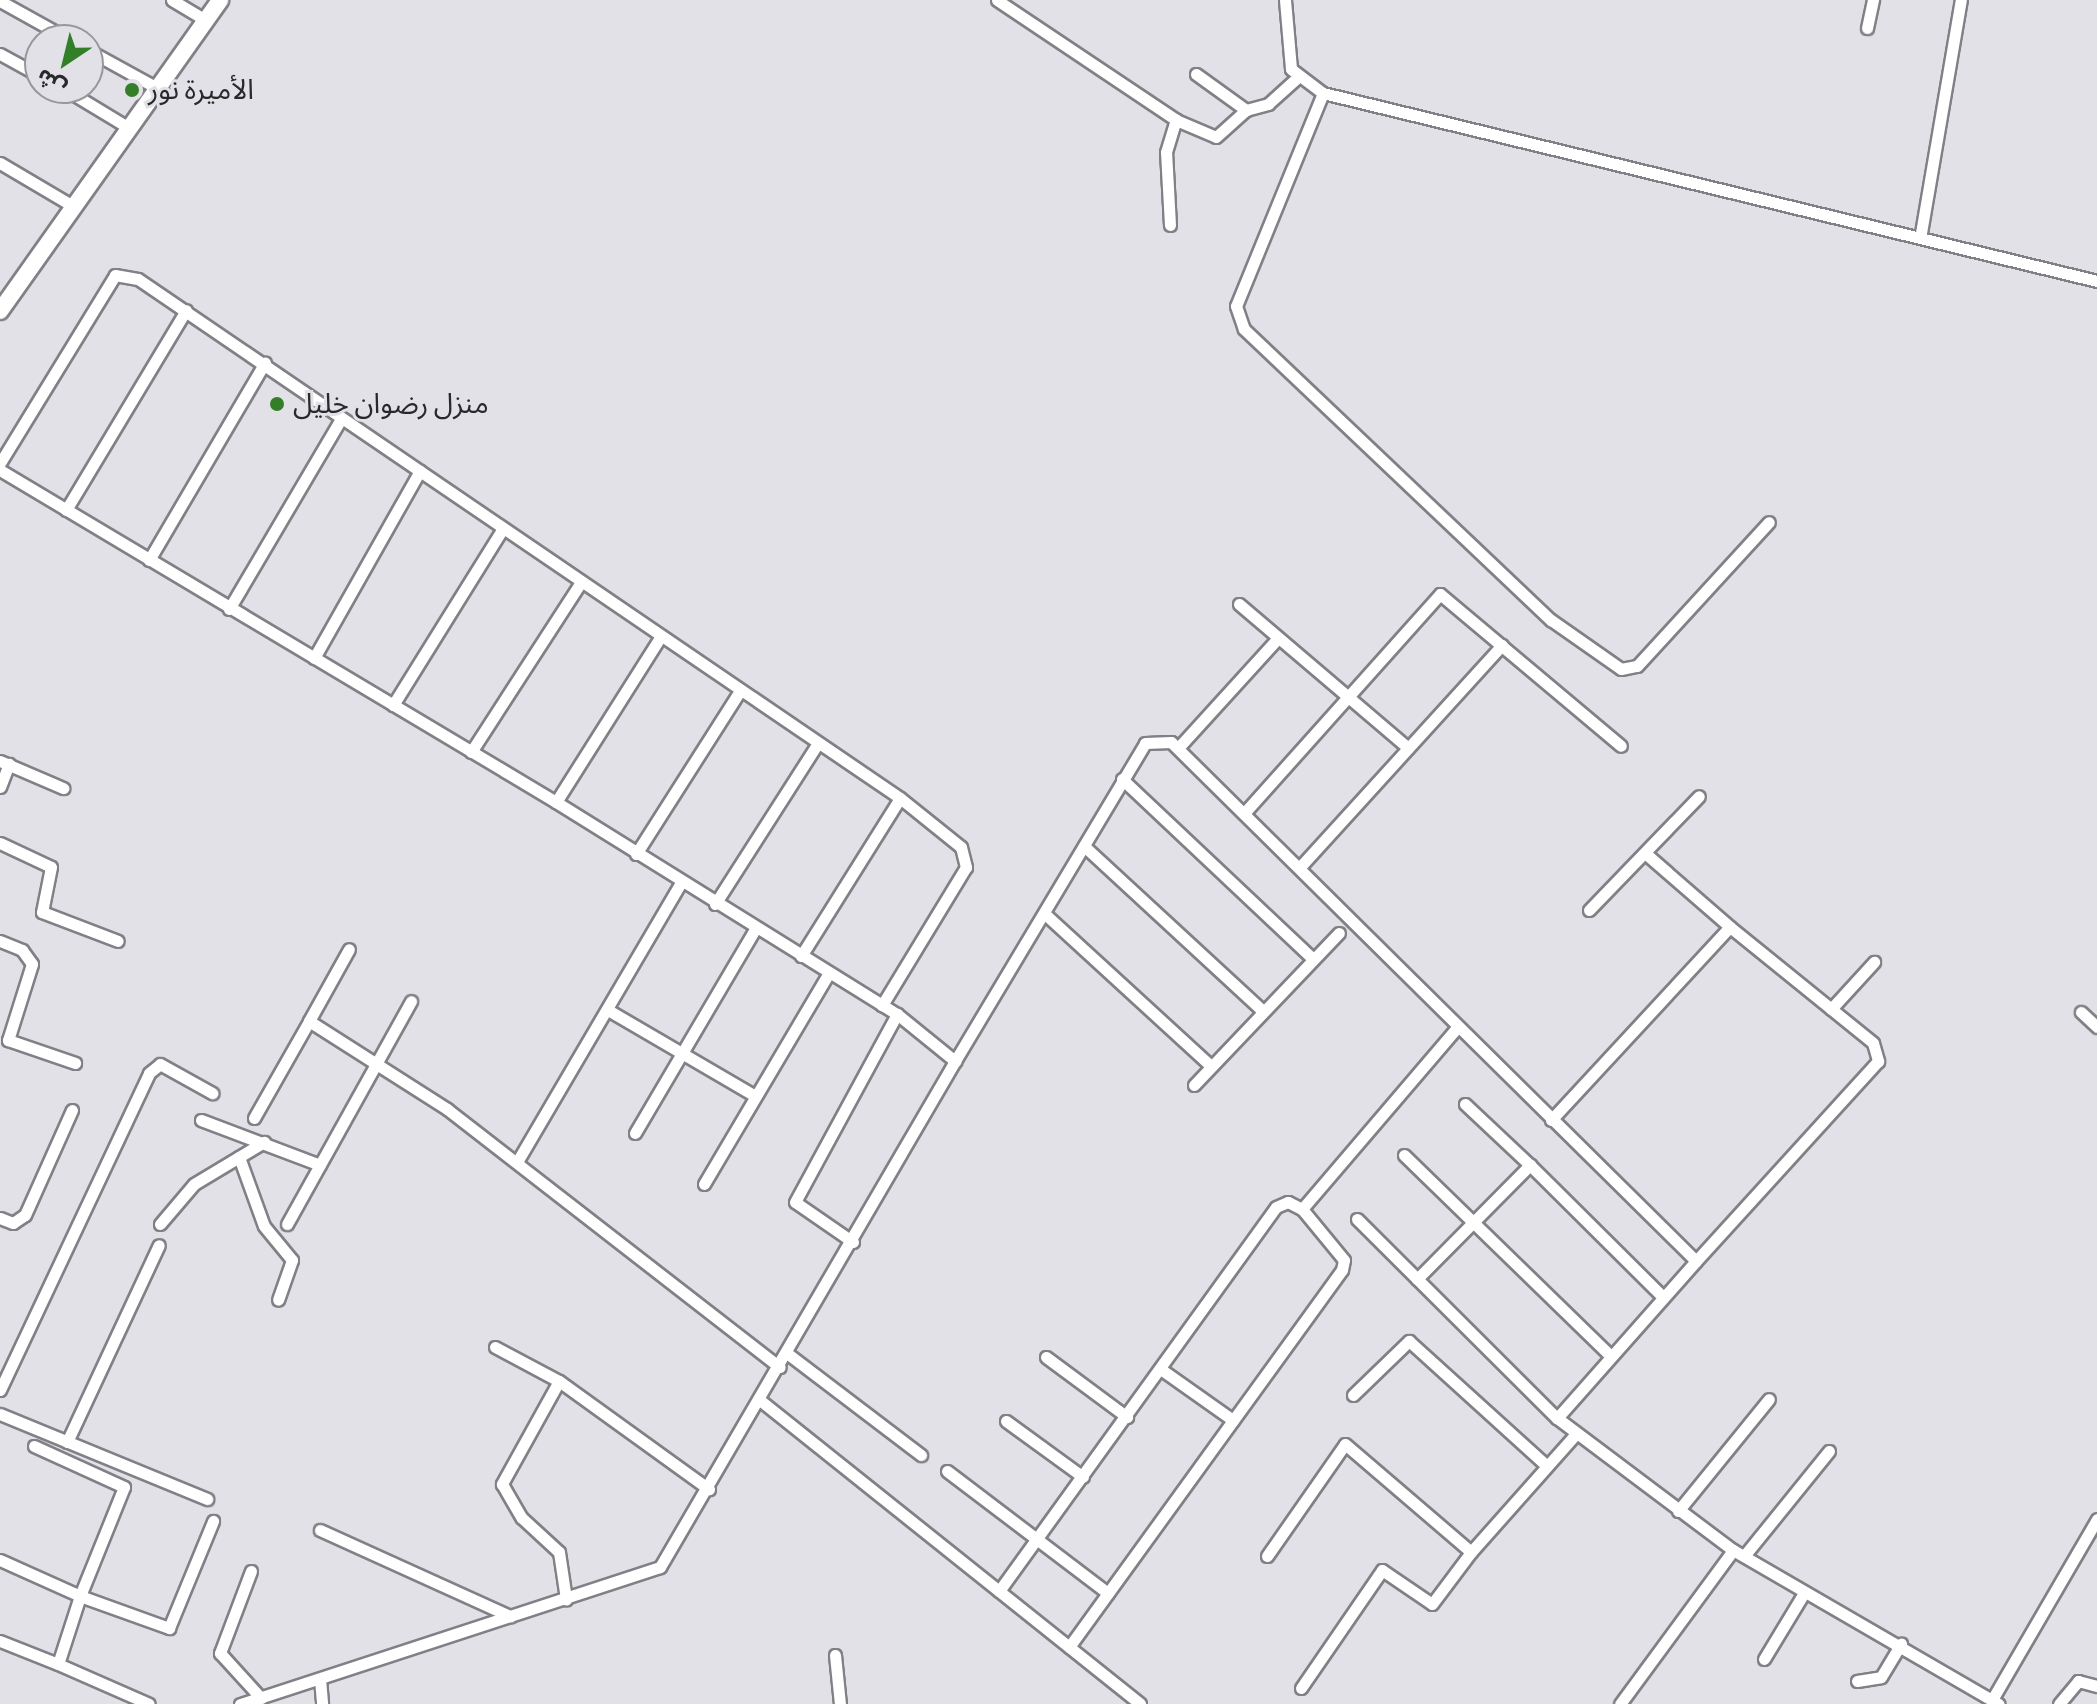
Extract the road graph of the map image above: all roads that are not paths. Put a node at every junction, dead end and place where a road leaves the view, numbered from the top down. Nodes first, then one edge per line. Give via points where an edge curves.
1 (172, 0) edge
2 (220, 0) edge
3 (997, 0) edge
4 (1285, 0) edge
5 (1873, 0) edge
6 (1961, 0) edge
7 (0, 1) edge
8 (205, 20) junction
9 (41, 24) edge
10 (1867, 28) dead end
11 (0, 54) edge
12 (104, 59) edge
13 (24, 67) edge
14 (1196, 74) dead end
15 (1297, 78) junction
16 (157, 88) junction
17 (1323, 93) junction
18 (89, 104) edge
19 (1246, 110) junction
20 (1176, 120) junction
21 (129, 128) junction
22 (0, 163) edge
23 (73, 206) junction
24 (1170, 225) dead end
25 (1921, 233) junction
26 (2097, 281) edge
27 (186, 310) junction
28 (0, 311) edge
29 (265, 362) junction
30 (341, 419) junction
31 (0, 463) edge
32 (0, 470) edge
33 (420, 471) junction
34 (66, 510) junction
35 (1769, 522) dead end
36 (503, 528) junction
37 (149, 560) junction
38 (581, 582) junction
39 (1239, 604) dead end
40 (229, 609) junction
41 (661, 636) junction
42 (1278, 638) junction
43 (1502, 645) junction
44 (314, 658) junction
45 (740, 691) junction
46 (1345, 697) junction
47 (393, 705) junction
48 (818, 743) junction
49 (1621, 746) dead end
50 (1178, 748) junction
51 (1408, 748) junction
52 (471, 752) junction
53 (5, 763) edge
54 (1122, 779) junction
55 (0, 787) edge
56 (63, 788) dead end
57 (1699, 796) dead end
58 (900, 798) junction
59 (556, 802) junction
60 (1246, 811) junction
61 (0, 843) edge
62 (1084, 846) junction
63 (1645, 853) junction
64 (636, 854) junction
65 (1300, 867) junction
66 (681, 882) junction
67 (715, 904) junction
68 (1589, 910) dead end
69 (1045, 914) junction
70 (1730, 927) junction
71 (755, 929) junction
72 (1339, 933) dead end
73 (0, 941) edge
74 (118, 941) dead end
75 (349, 949) dead end
76 (801, 956) junction
77 (1312, 958) junction
78 (1874, 962) dead end
79 (829, 973) junction
80 (411, 1001) dead end
81 (882, 1005) junction
82 (1831, 1009) junction
83 (608, 1010) junction
84 (1262, 1010) junction
85 (2081, 1012) dead end
86 (897, 1014) junction
87 (309, 1021) junction
88 (2097, 1027) edge
89 (1455, 1030) junction
90 (4, 1038) edge
91 (683, 1053) junction
92 (955, 1061) junction
93 (75, 1063) dead end
94 (376, 1065) junction
95 (1211, 1066) junction
96 (1194, 1085) dead end
97 (212, 1093) dead end
98 (755, 1096) junction
99 (1465, 1104) dead end
100 (72, 1110) dead end
101 (254, 1118) dead end
102 (201, 1120) dead end
103 (1551, 1120) junction
104 (635, 1133) dead end
105 (264, 1142) junction
106 (1404, 1155) dead end
107 (239, 1157) junction
108 (517, 1162) junction
109 (320, 1165) junction
110 (1530, 1165) junction
111 (704, 1184) dead end
112 (1302, 1209) junction
113 (0, 1218) edge
114 (1357, 1219) dead end
115 (1474, 1222) junction
116 (160, 1224) dead end
117 (287, 1224) dead end
118 (853, 1242) junction
119 (159, 1245) dead end
120 (1696, 1261) junction
121 (1417, 1279) junction
122 (1663, 1297) junction
123 (278, 1300) dead end
124 (495, 1347) dead end
125 (788, 1354) junction
126 (1611, 1356) junction
127 (1046, 1357) dead end
128 (780, 1367) junction
129 (1162, 1370) junction
130 (559, 1381) junction
131 (0, 1390) edge
132 (1353, 1395) dead end
133 (1769, 1399) dead end
134 (761, 1401) junction
135 (0, 1414) edge
136 (1127, 1417) junction
137 (1557, 1418) junction
138 (1233, 1420) junction
139 (1006, 1421) dead end
140 (1575, 1435) junction
141 (67, 1442) junction
142 (34, 1446) dead end
143 (1829, 1451) dead end
144 (921, 1455) dead end
145 (1547, 1466) junction
146 (947, 1471) dead end
147 (1083, 1477) junction
148 (709, 1489) junction
149 (207, 1499) dead end
150 (1678, 1511) junction
151 (2097, 1519) edge
152 (213, 1521) dead end
153 (320, 1530) dead end
154 (1038, 1538) junction
155 (1471, 1552) junction
156 (1738, 1553) junction
157 (1267, 1556) dead end
158 (0, 1560) edge
159 (251, 1571) dead end
160 (999, 1591) junction
161 (1108, 1593) junction
162 (1804, 1593) junction
163 (80, 1596) junction
164 (566, 1599) junction
165 (510, 1616) junction
166 (0, 1641) edge
167 (1901, 1644) junction
168 (1069, 1647) junction
169 (835, 1655) dead end
170 (1764, 1659) dead end
171 (58, 1664) junction
172 (320, 1679) junction
173 (1857, 1681) dead end
174 (2097, 1686) edge
175 (1301, 1688) dead end
176 (261, 1698) junction
177 (1996, 1701) edge
178 (149, 1704) edge
179 (240, 1704) edge
180 (322, 1704) edge
181 (840, 1704) edge
182 (1140, 1704) edge
183 (1620, 1704) edge
184 (2059, 1704) edge

1 - 8 street
2 - 8 main road
3 - 20 street
4 - 15 street
5 - 10 street
6 - 25 street
7 - 9 street
8 - 16 main road
11 - 13 street
12 - 16 street
14 - 19 street
15 - 17 street
15 - 19 street via 1268,104
16 - 21 main road
17 - 25 street
17 - 35 street via 1236,306 1244,329 1551,620 1621,669 1637,666
18 - 21 street
19 - 20 street via 1216,137
20 - 24 street via 1166,152
21 - 23 main road
22 - 23 street
23 - 28 main road
25 - 26 street
27 - 29 street
27 - 31 street via 129,274 115,275
27 - 34 street
29 - 30 street
29 - 37 street
30 - 33 street
30 - 40 street
32 - 34 street
33 - 36 street
33 - 44 street
34 - 37 street
36 - 38 street
36 - 47 street
37 - 40 street
38 - 41 street
38 - 52 street
39 - 42 street
40 - 44 street
41 - 45 street
41 - 59 street
42 - 46 street
42 - 50 street
43 - 46 street via 1447,596 1435,595
43 - 49 street
43 - 51 street
44 - 47 street
45 - 48 street
45 - 64 street
46 - 51 street
46 - 60 street
47 - 52 street
48 - 58 street
48 - 67 street
50 - 54 street via 1148,739
50 - 60 street
51 - 65 street
52 - 59 street
53 - 55 street
53 - 56 street
54 - 62 street
54 - 77 street
57 - 63 street
58 - 76 street
58 - 81 street via 961,847 966,867
59 - 64 street
60 - 65 street
61 - 74 street via 51,867 42,912
62 - 69 street
62 - 84 street
63 - 68 street
63 - 70 street
64 - 66 street
65 - 89 street
66 - 67 street
66 - 83 street
67 - 71 street
69 - 92 street
69 - 95 street
70 - 82 street
70 - 103 street
71 - 76 street
71 - 91 street
72 - 77 street
73 - 90 street via 22,950 32,964
75 - 87 street
76 - 79 street
77 - 84 street
78 - 82 street
79 - 81 street
79 - 98 street
80 - 94 street
81 - 86 street
82 - 120 street via 1873,1043 1878,1061
83 - 91 street
83 - 108 street
84 - 95 street
85 - 88 street
86 - 92 street
86 - 118 street via 797,1195 797,1208
87 - 94 street
87 - 101 street
89 - 103 street
89 - 112 street
90 - 93 street
91 - 98 street
91 - 104 street
92 - 118 street
94 - 108 street
94 - 109 street
95 - 96 street
97 - 131 street via 160,1064 149,1073
98 - 111 street
99 - 110 street
100 - 113 street via 25,1215 13,1223
102 - 105 street
103 - 120 street
105 - 107 street
105 - 109 street
106 - 115 street
107 - 116 street via 194,1184
107 - 123 street via 264,1226 292,1260
108 - 128 street
109 - 117 street
110 - 115 street
110 - 122 street
112 - 129 street via 1288,1202 1276,1207
112 - 138 street via 1344,1260 1342,1270
114 - 121 street
115 - 121 street
115 - 126 street
118 - 125 street
119 - 141 street
120 - 122 street
121 - 137 street
122 - 126 street
124 - 130 street
125 - 128 street
125 - 144 street
126 - 137 street
127 - 136 street
128 - 134 street
129 - 136 street
129 - 138 street
130 - 148 street
130 - 164 street via 502,1484 522,1518 559,1552
132 - 145 street via 1409,1341
133 - 150 street
134 - 148 street
134 - 160 street
135 - 141 street
136 - 147 street
137 - 140 street
138 - 161 street
139 - 147 street
140 - 145 street
140 - 150 street
141 - 149 street
142 - 163 street via 124,1487
143 - 156 street
145 - 155 street
146 - 154 street
147 - 154 street
148 - 164 street via 653,1573
150 - 156 street
151 - 177 street
152 - 163 street via 169,1628
153 - 165 street
154 - 160 street
154 - 161 street
155 - 157 street via 1352,1443 1341,1447
155 - 175 street via 1432,1604 1382,1570
156 - 162 street
156 - 183 street
158 - 163 street
159 - 176 street via 220,1653
160 - 168 street
161 - 168 street
162 - 167 street
162 - 170 street
163 - 171 street
164 - 165 street
165 - 172 street
166 - 171 street
167 - 173 street via 1881,1677
167 - 177 street
168 - 182 street
169 - 181 street
171 - 178 street
172 - 176 street
172 - 180 street
174 - 184 street via 2078,1681
176 - 179 street

